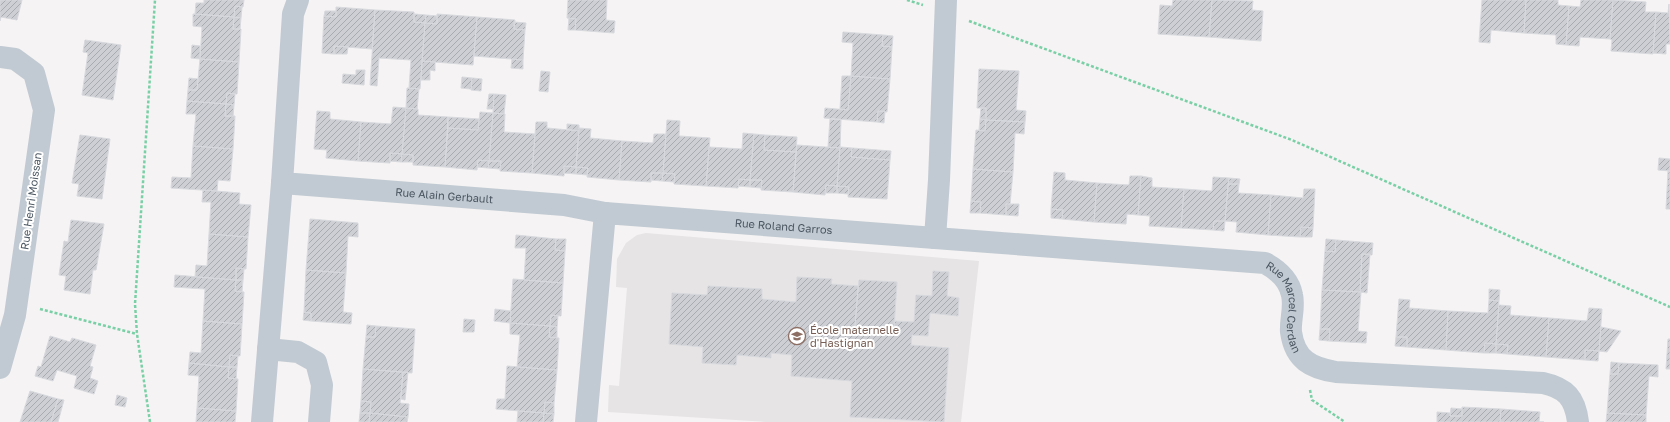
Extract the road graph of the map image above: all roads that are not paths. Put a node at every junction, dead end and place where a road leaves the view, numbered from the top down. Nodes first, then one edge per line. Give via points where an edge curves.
1 (298, 0) edge
2 (946, 6) edge
3 (0, 57) edge
4 (282, 184) junction
5 (605, 213) junction
6 (935, 238) junction
7 (10, 309) edge
8 (268, 349) junction
9 (0, 368) edge
10 (262, 422) edge
11 (319, 422) edge
12 (586, 422) edge
13 (1578, 422) edge

1 - 4 street via 293,14
2 - 6 street
3 - 7 street, Rue Henri Moissan via 15,59 34,72 44,110
4 - 5 street, Rue Alain Gerbault via 564,205
4 - 8 street
5 - 6 street, Rue Roland Garros
5 - 12 street
6 - 13 street, Rue Marcel Cerdan via 1265,263 1277,269 1287,281 1292,296 1291,332 1297,351 1305,362 1320,369 1336,372 1543,383 1561,389 1570,397
7 - 9 street, Rue Henri Moissan
8 - 10 street
8 - 11 street via 298,352 316,362 322,385

